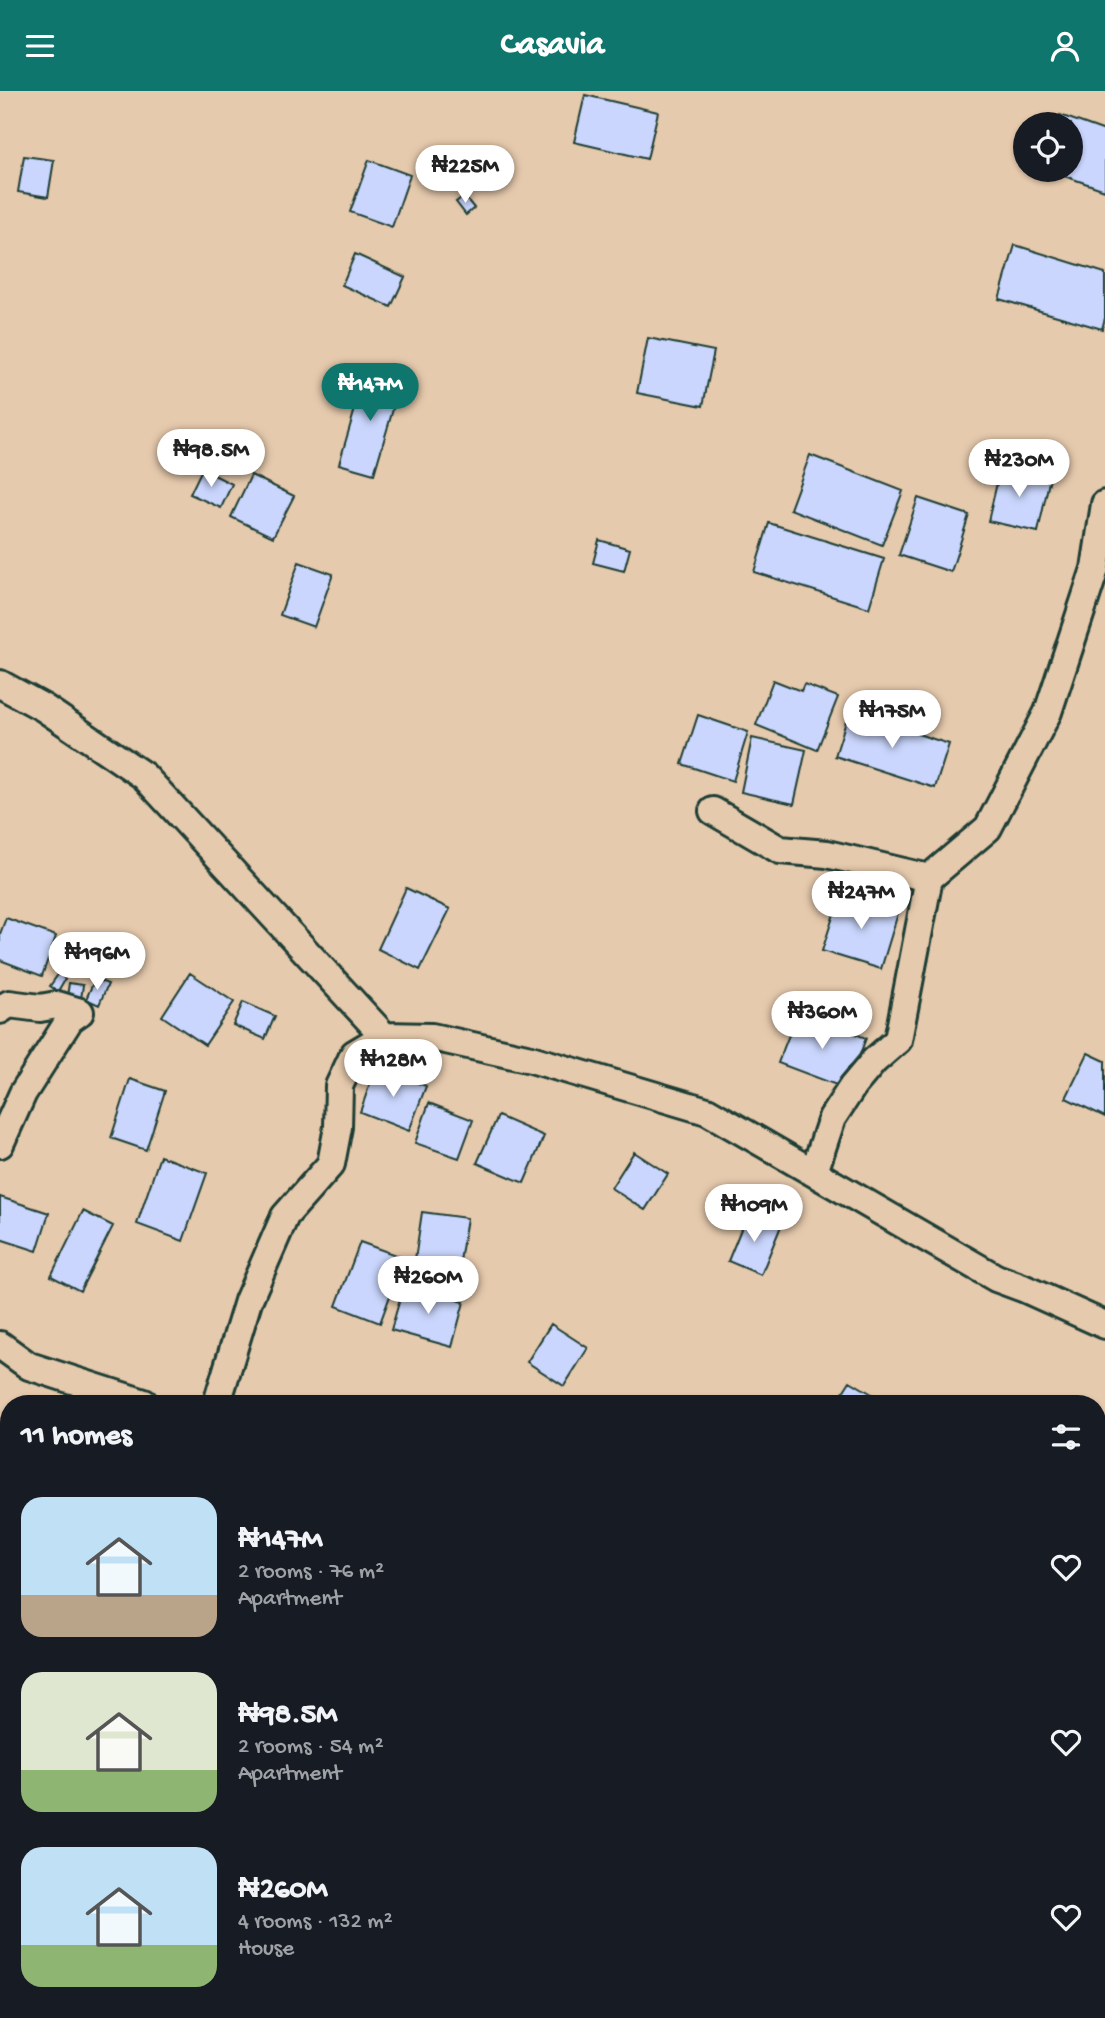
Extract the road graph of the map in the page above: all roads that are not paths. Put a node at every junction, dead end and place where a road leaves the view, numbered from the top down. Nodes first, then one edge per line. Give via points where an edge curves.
1 (1105, 505) edge
2 (0, 684) edge
3 (713, 811) dead end
4 (929, 878) junction
5 (0, 1010) edge
6 (384, 1036) junction
7 (0, 1143) edge
8 (814, 1172) junction
9 (1105, 1325) edge
10 (0, 1345) edge
11 (119, 1395) edge
12 (220, 1395) edge

1 - 4 street via 1095,569 1048,712 988,828
2 - 6 street via 144,776
3 - 4 street via 779,850 827,854
4 - 8 street via 898,1040 874,1061 832,1118
5 - 7 street via 9,1004 57,1005 80,1011 70,1019 23,1093
6 - 8 street via 432,1037 531,1059 707,1111
6 - 12 street via 354,1054 344,1075 331,1164 285,1216 248,1301
8 - 9 street via 996,1278
10 - 11 street via 29,1366

